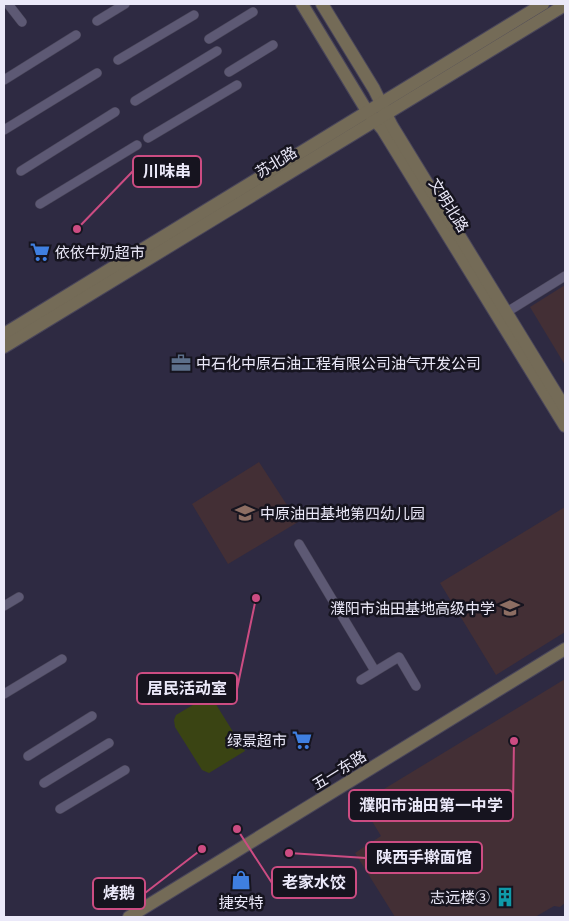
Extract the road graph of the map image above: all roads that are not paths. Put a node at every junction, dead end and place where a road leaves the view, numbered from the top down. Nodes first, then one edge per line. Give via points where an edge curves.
1 (8, 4) edge
2 (125, 4) edge
3 (302, 4) edge
4 (322, 4) edge
5 (543, 4) edge
6 (565, 5) edge
7 (253, 12) dead end
8 (194, 15) dead end
9 (97, 21) dead end
10 (22, 22) dead end
11 (76, 36) dead end
12 (209, 39) dead end
13 (273, 45) dead end
14 (216, 52) dead end
15 (118, 60) dead end
16 (229, 72) dead end
17 (97, 73) dead end
18 (4, 80) edge
19 (237, 85) dead end
20 (135, 101) dead end
21 (115, 112) dead end
22 (377, 112) junction
23 (4, 130) edge
24 (148, 138) dead end
25 (137, 145) dead end
26 (21, 171) dead end
27 (40, 204) dead end
28 (565, 276) edge
29 (507, 312) junction
30 (4, 334) edge
31 (4, 347) edge
32 (565, 408) edge
33 (565, 426) edge
34 (299, 544) dead end
35 (19, 597) dead end
36 (4, 606) edge
37 (565, 649) edge
38 (565, 658) edge
39 (62, 659) dead end
40 (375, 671) junction
41 (361, 680) dead end
42 (416, 686) dead end
43 (4, 694) edge
44 (92, 716) dead end
45 (109, 743) dead end
46 (28, 756) dead end
47 (125, 770) dead end
48 (44, 783) dead end
49 (60, 809) dead end
50 (129, 917) edge
51 (142, 917) edge

1 - 10 street
2 - 9 street
3 - 22 street, 文明北路
4 - 22 street, 文明北路 via 374,89
5 - 22 street, 苏北路
6 - 22 street, 苏北路
7 - 12 street
8 - 15 street
11 - 18 street
13 - 16 street
14 - 20 street
17 - 23 street
19 - 24 street
21 - 26 street
22 - 29 street, 文明北路 via 392,126
22 - 30 street, 苏北路
22 - 31 street, 苏北路
22 - 33 street, 文明北路 via 388,138
25 - 27 street
28 - 29 street
29 - 32 street, 文明北路
34 - 40 street
35 - 36 street
37 - 50 street, 五一东路
38 - 51 street, 五一东路
39 - 43 street
40 - 41 street
40 - 42 street via 399,657
44 - 46 street
45 - 48 street
47 - 49 street

